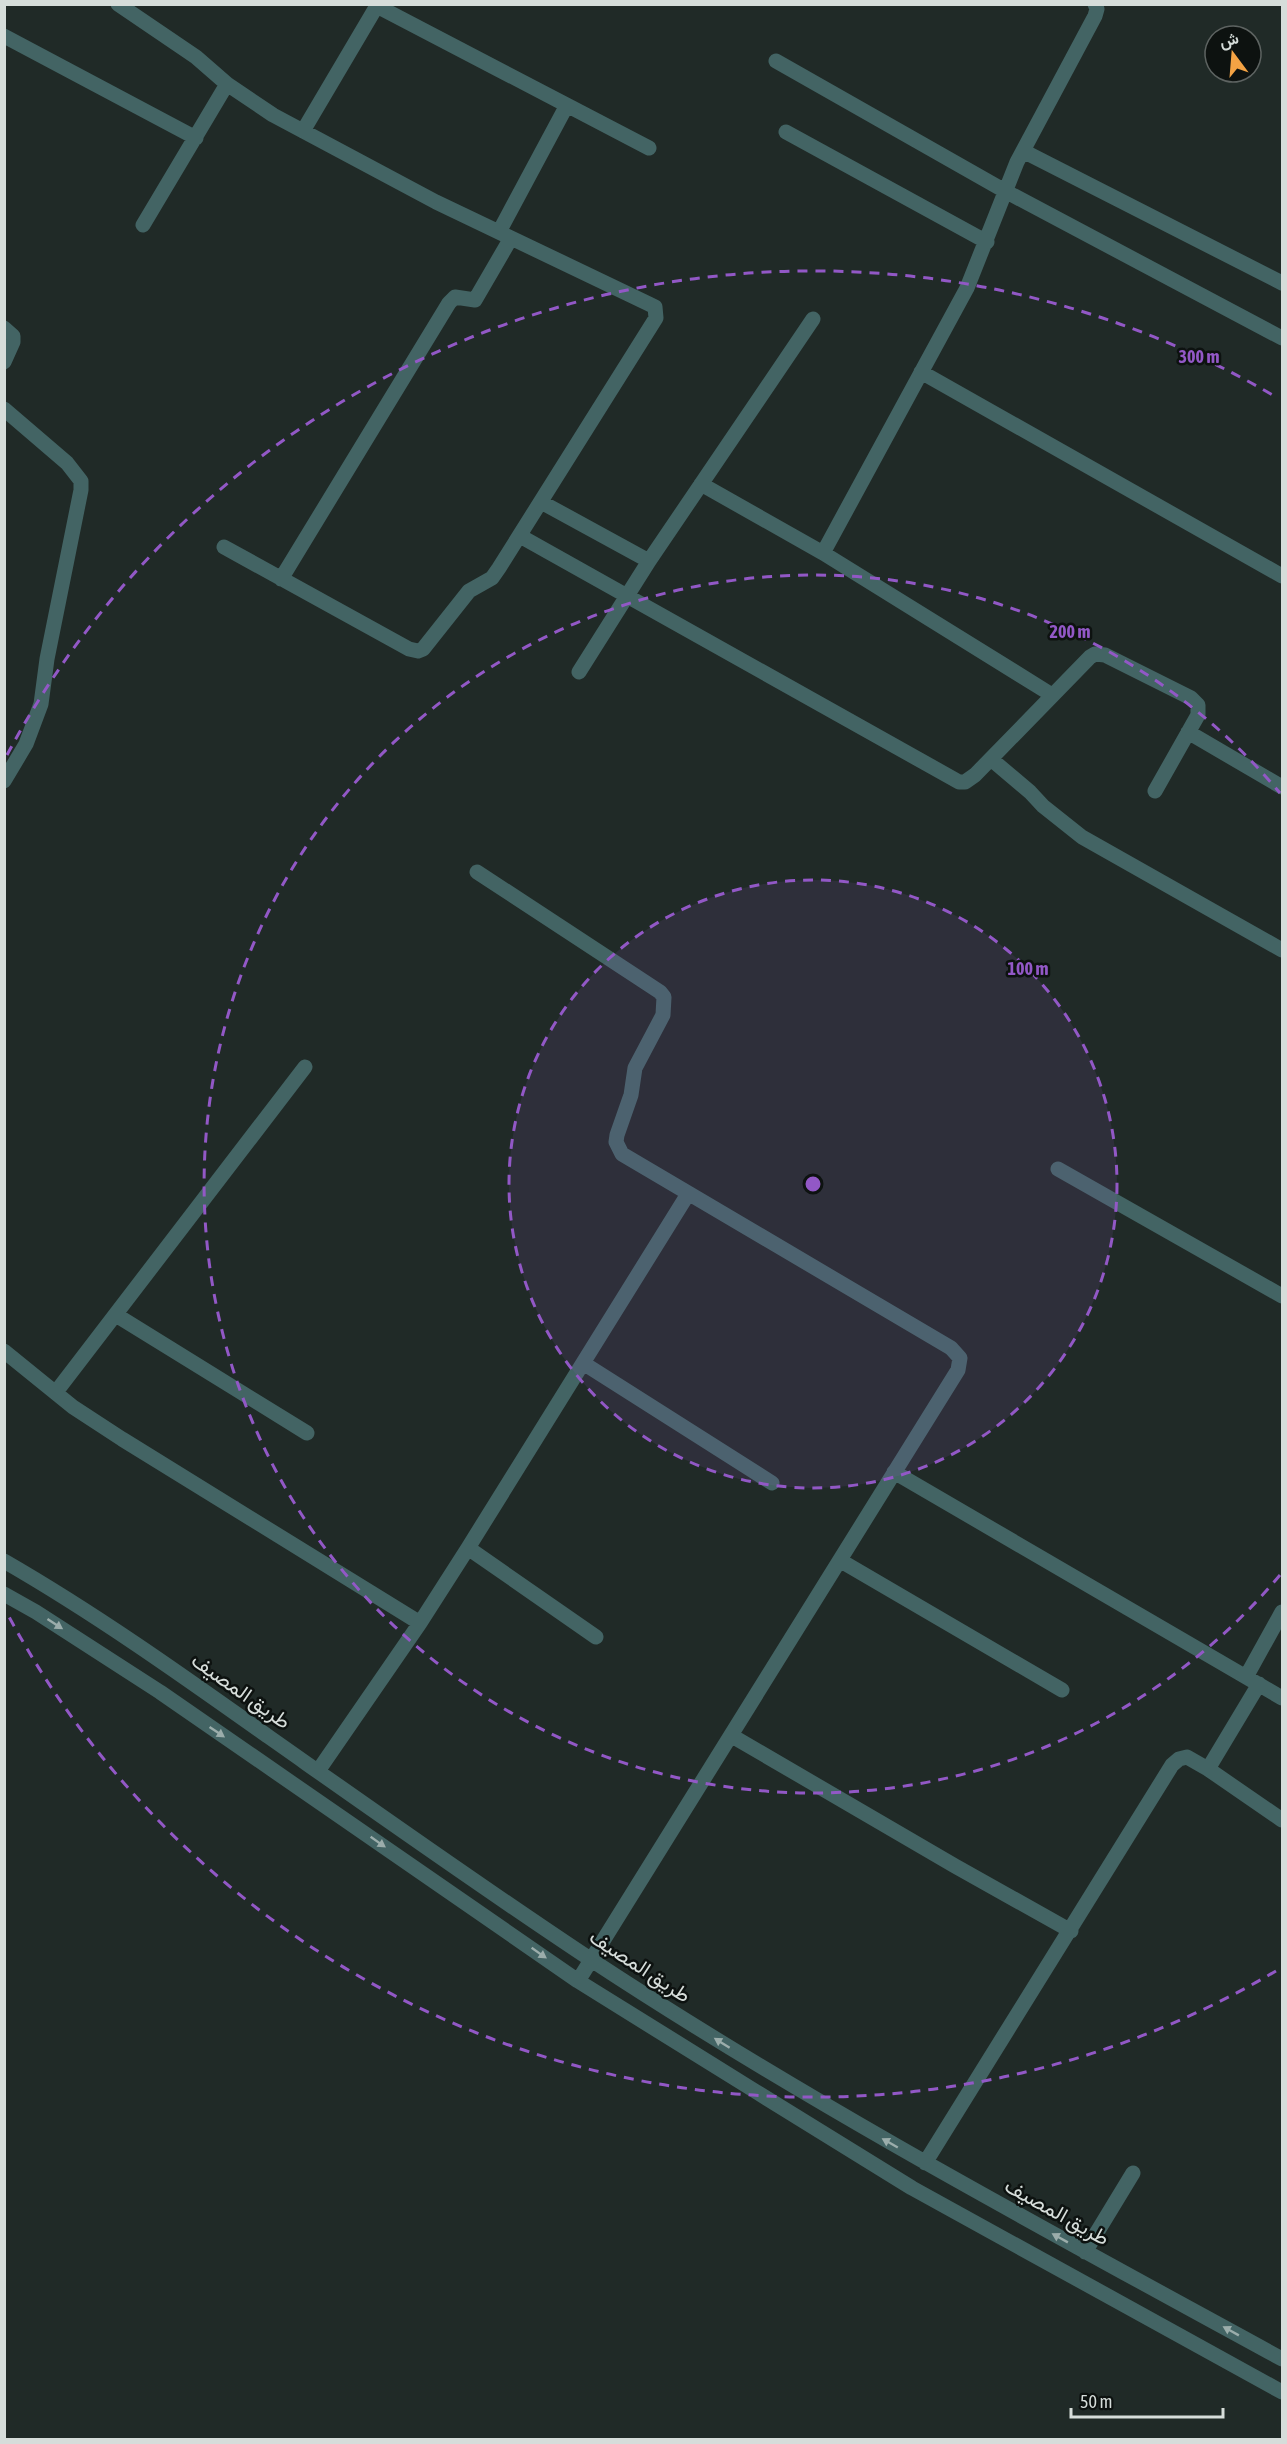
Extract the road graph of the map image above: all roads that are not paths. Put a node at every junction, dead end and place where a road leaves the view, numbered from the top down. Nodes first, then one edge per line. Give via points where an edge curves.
1 (118, 4) edge
2 (1095, 4) edge
3 (377, 5) edge
4 (4, 36) edge
5 (776, 62) dead end
6 (227, 84) junction
7 (567, 105) junction
8 (303, 131) junction
9 (786, 132) dead end
10 (196, 138) junction
11 (649, 148) dead end
12 (1023, 151) junction
13 (1005, 191) junction
14 (143, 225) dead end
15 (505, 235) junction
16 (987, 242) junction
17 (1282, 284) edge
18 (813, 319) dead end
19 (4, 328) edge
20 (1282, 338) edge
21 (4, 362) edge
22 (921, 372) junction
23 (4, 409) edge
24 (702, 484) junction
25 (541, 502) junction
26 (520, 536) junction
27 (224, 547) dead end
28 (823, 553) junction
29 (649, 561) junction
30 (1282, 576) edge
31 (281, 579) junction
32 (627, 596) junction
33 (579, 672) dead end
34 (1052, 695) junction
35 (1188, 732) junction
36 (991, 759) junction
37 (4, 781) edge
38 (1282, 787) edge
39 (1155, 791) dead end
40 (477, 872) dead end
41 (1282, 950) edge
42 (305, 1067) dead end
43 (1058, 1169) dead end
44 (688, 1194) junction
45 (1282, 1296) edge
46 (116, 1315) junction
47 (4, 1351) edge
48 (583, 1363) junction
49 (56, 1392) junction
50 (307, 1433) dead end
51 (894, 1472) junction
52 (772, 1483) dead end
53 (468, 1548) junction
54 (4, 1561) edge
55 (841, 1561) junction
56 (4, 1594) edge
57 (1282, 1612) edge
58 (420, 1623) junction
59 (596, 1637) dead end
60 (1252, 1681) junction
61 (1062, 1690) dead end
62 (1282, 1698) edge
63 (732, 1736) junction
64 (1208, 1769) junction
65 (318, 1771) junction
66 (1282, 1820) edge
67 (1071, 1931) junction
68 (592, 1960) junction
69 (579, 1981) junction
70 (925, 2163) junction
71 (1132, 2173) dead end
72 (1085, 2252) junction
73 (1282, 2360) edge
74 (1282, 2392) edge

1 - 6 street via 196,57
2 - 12 street via 1095,16
3 - 7 street
3 - 8 street
4 - 10 street
5 - 13 street
6 - 8 street
6 - 10 street
7 - 11 street
7 - 15 street
8 - 15 street
9 - 16 street
10 - 14 street
12 - 13 street
12 - 17 street
13 - 16 street
13 - 20 street
15 - 25 street via 655,307 657,312
15 - 31 street via 475,300 455,297 449,303
16 - 22 street
18 - 24 street
19 - 21 street via 13,336 13,342
22 - 28 street
22 - 30 street
23 - 37 street via 68,463 81,481 81,490 46,659 41,704 26,744
24 - 28 street
24 - 29 street
25 - 26 street
25 - 29 street
26 - 31 street via 492,578 469,591 418,651
26 - 32 street
27 - 31 street
28 - 34 street
29 - 32 street
32 - 33 street
32 - 36 street via 959,782 970,780
34 - 35 street via 1090,657 1101,654 1195,701 1198,715
34 - 36 street
35 - 38 street
35 - 39 street
36 - 41 street via 1082,837
40 - 44 street via 664,997 663,1015 635,1068 616,1142 622,1154
42 - 46 street
43 - 45 street
44 - 48 street
44 - 51 street via 957,1352 958,1370
46 - 49 street
46 - 50 street
47 - 49 street
48 - 52 street
48 - 53 street
49 - 58 street via 170,1470
51 - 55 street
51 - 60 street
53 - 58 street
53 - 59 street
54 - 65 street, طريق المصيف via 167,1665
55 - 61 street
55 - 63 street
56 -> 69 street via 160,1692
57 - 60 street
58 - 65 street
60 - 62 street
60 - 64 street
63 - 67 street
63 - 68 street
64 - 66 street
64 - 67 street via 1187,1756 1172,1766
65 - 68 street, طريق المصيف
67 - 70 street
68 - 69 street
70 -> 68 street, طريق المصيف via 767,2072
69 - 74 street via 912,2188
72 -> 70 street, طريق المصيف
71 - 72 street
73 -> 72 street, طريق المصيف

